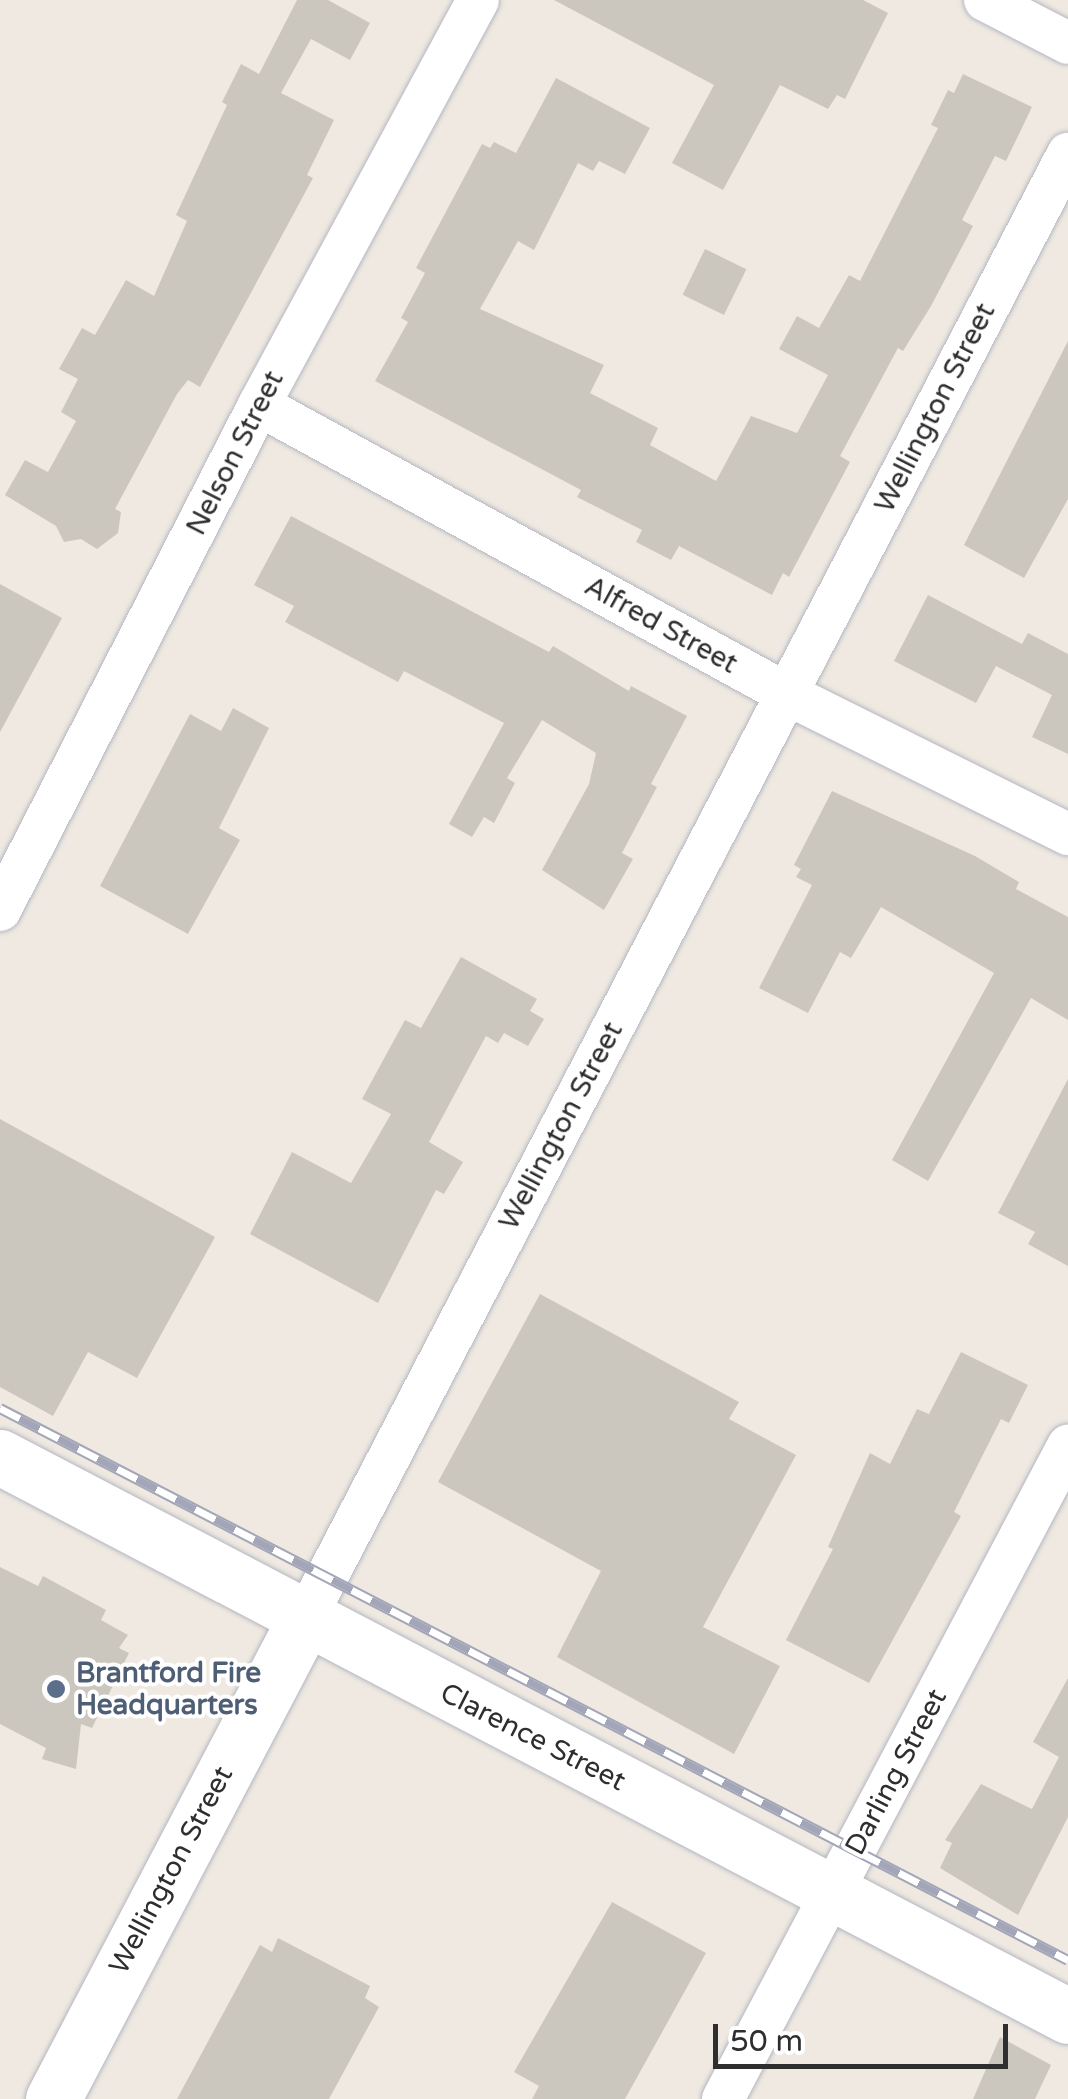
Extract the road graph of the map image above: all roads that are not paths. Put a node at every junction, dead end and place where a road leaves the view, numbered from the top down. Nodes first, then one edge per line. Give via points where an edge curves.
1 (478, 0) edge
2 (985, 0) edge
3 (1068, 43) edge
4 (1068, 154) edge
5 (259, 405) junction
6 (787, 694) junction
7 (1068, 834) edge
8 (0, 910) edge
9 (1068, 1446) edge
10 (0, 1457) edge
11 (306, 1616) junction
12 (831, 1892) junction
13 (1068, 2016) edge
14 (53, 2099) edge
15 (724, 2099) edge

1 - 5 street, Nelson Street
2 - 3 street
4 - 6 street, Wellington Street
5 - 6 street, Alfred Street
5 - 8 street, Nelson Street
6 - 7 street, Alfred Street
6 - 11 street, Wellington Street
9 - 12 street, Darling Street
10 - 11 main road, Clarence Street
11 - 12 main road, Clarence Street
11 - 14 main road, Wellington Street
12 - 13 main road, Clarence Street
12 - 15 street, Darling Street

